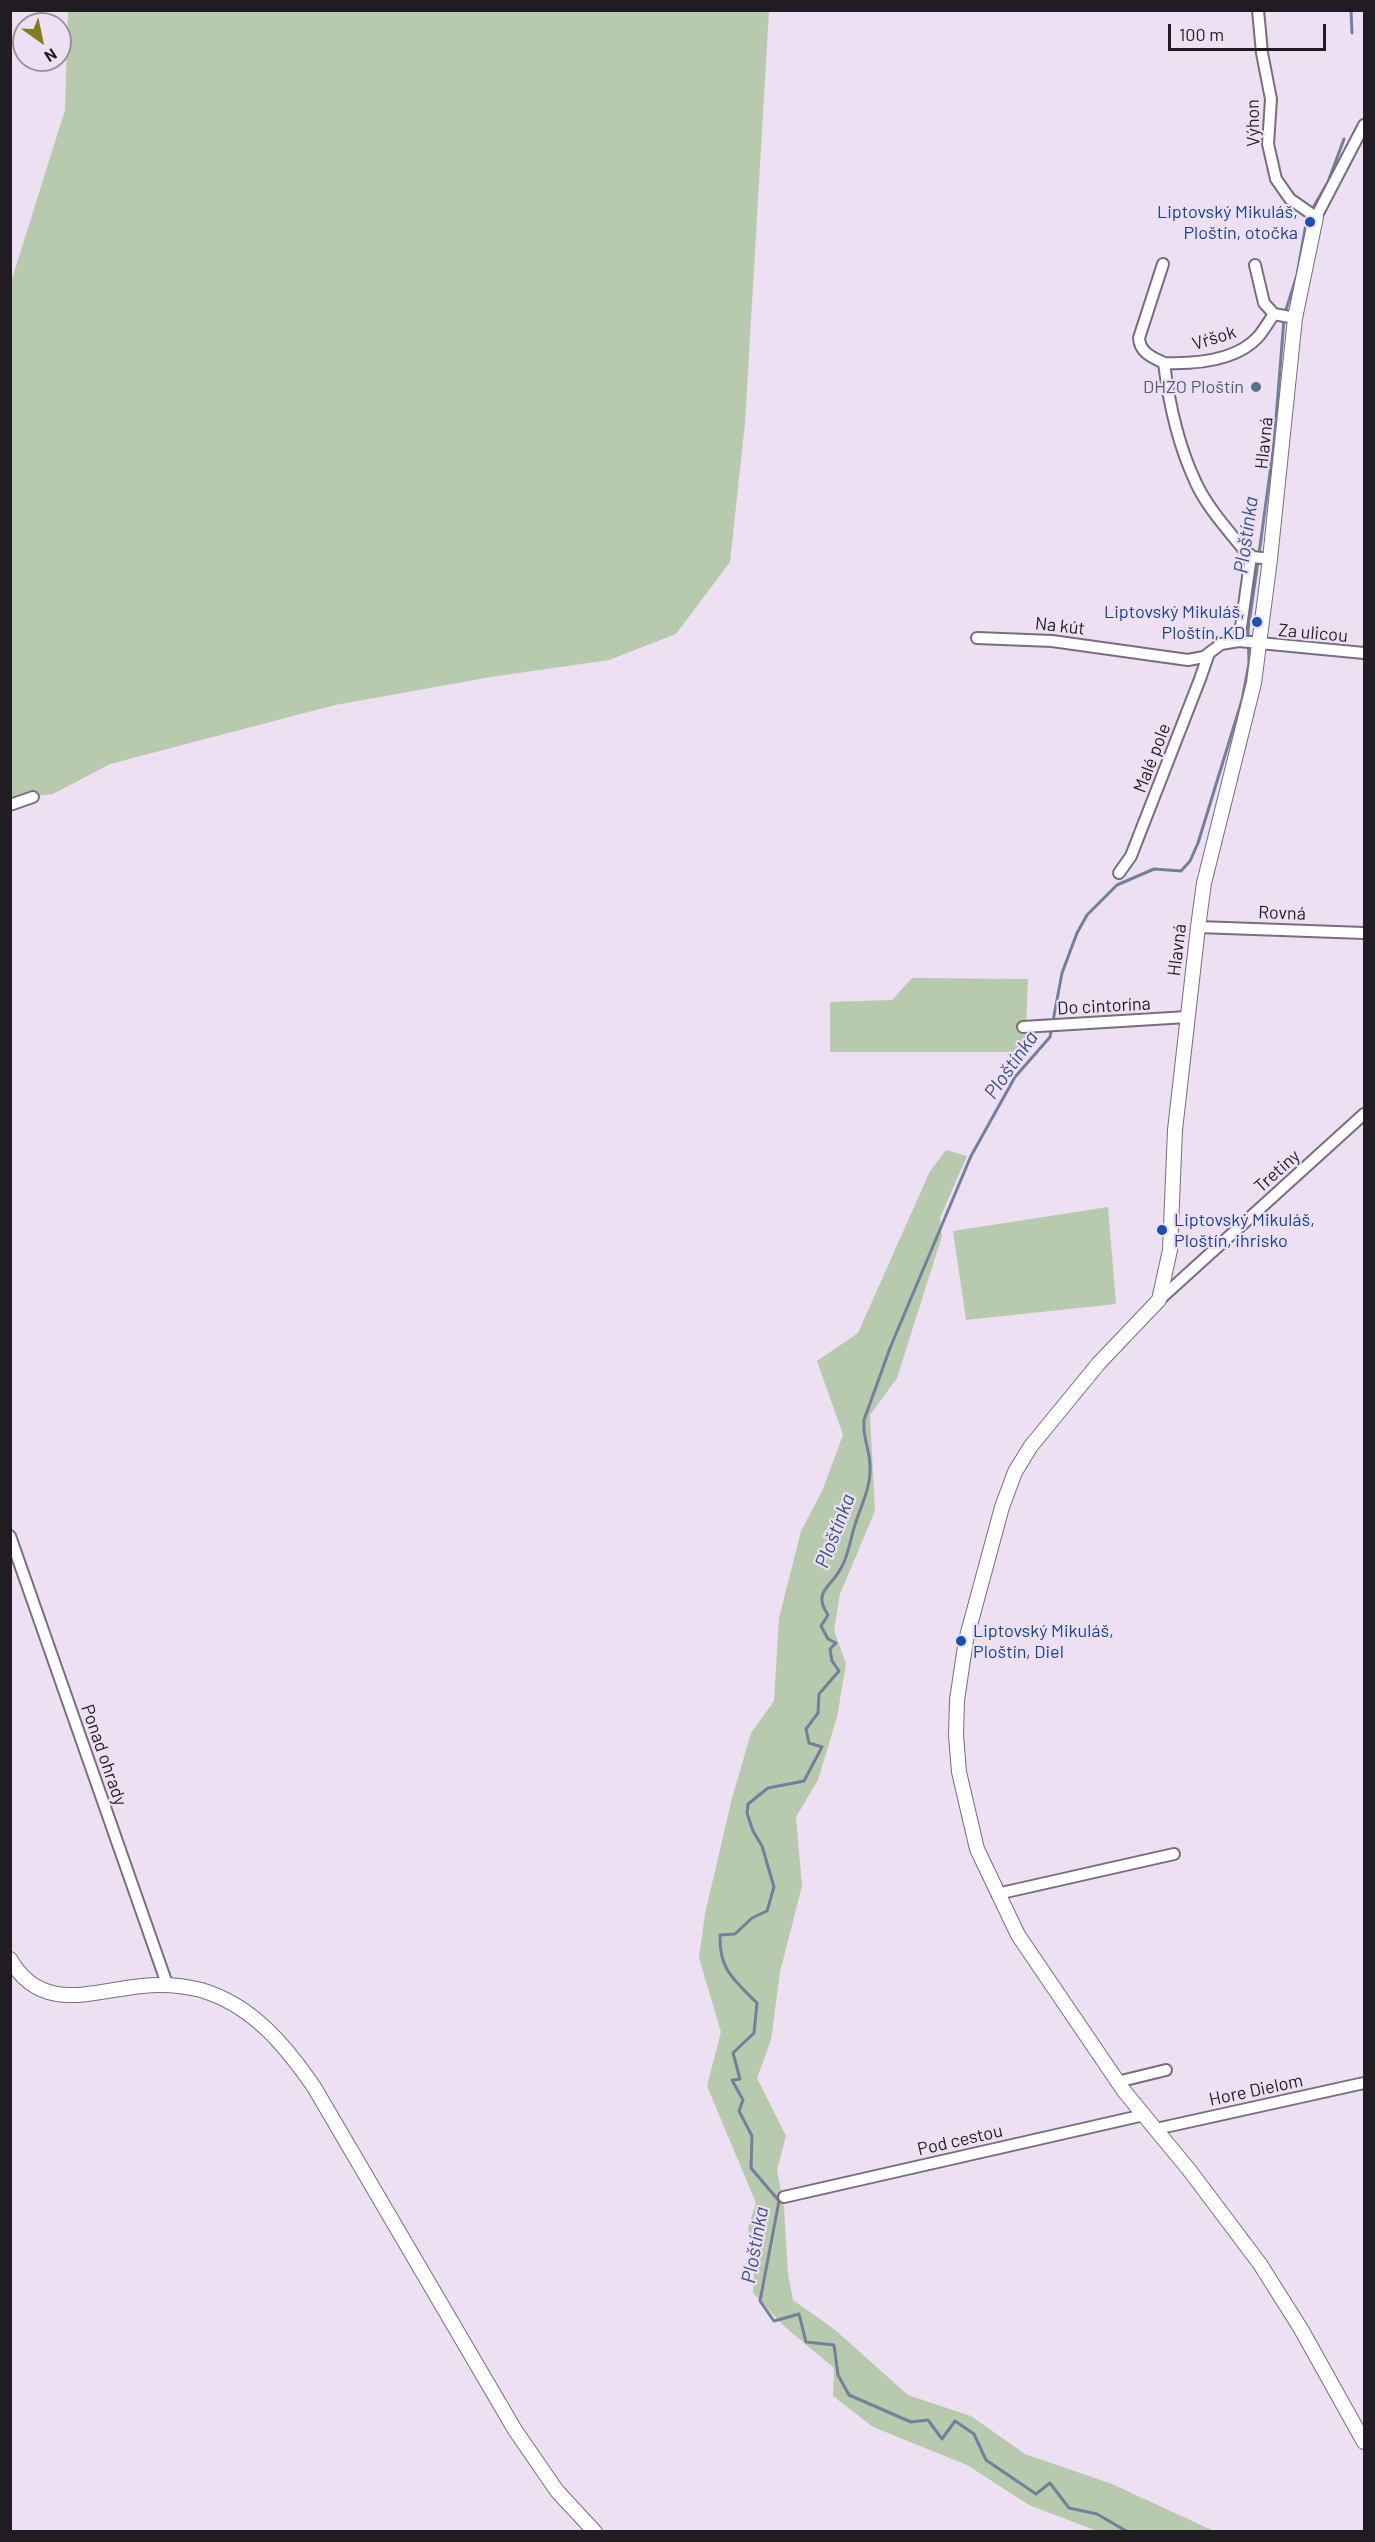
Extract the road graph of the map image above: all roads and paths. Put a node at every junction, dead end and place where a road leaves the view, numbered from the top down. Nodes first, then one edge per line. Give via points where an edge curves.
1 (1258, 10) edge
2 (1365, 125) edge
3 (1314, 222) junction
4 (1162, 264) dead end
5 (1255, 265) dead end
6 (1285, 316) junction
7 (1164, 363) junction
8 (1260, 558) junction
9 (977, 638) dead end
10 (1249, 642) junction
11 (1209, 652) junction
12 (1365, 653) edge
13 (33, 797) dead end
14 (10, 805) edge
15 (1119, 873) dead end
16 (1198, 927) junction
17 (1365, 933) edge
18 (1187, 1017) junction
19 (1023, 1027) dead end
20 (1365, 1114) edge
21 (1159, 1300) junction
22 (10, 1536) edge
23 (1174, 1854) dead end
24 (997, 1894) junction
25 (10, 1959) edge
26 (167, 1984) junction
27 (1166, 2070) dead end
28 (1117, 2082) junction
29 (1365, 2083) edge
30 (1144, 2115) junction
31 (1156, 2129) junction
32 (784, 2197) dead end
33 (1365, 2442) edge
34 (595, 2532) edge

1 - 3 street, Výhon via 1271,99 1268,144 1276,179
2 - 3 street
3 - 6 street, Hlavná
4 - 7 street via 1139,338 1146,353
5 - 6 street via 1264,303
6 - 7 street, Vŕšok via 1241,351 1204,361
6 - 8 street, Hlavná
7 - 8 street via 1175,425 1197,485 1226,528
8 - 10 street
8 - 10 street, Hlavná via 1261,627
9 - 11 street, Na kút via 1052,641 1188,660
10 - 11 street, Na kút via 1221,644
10 - 12 street, Za ulicou
10 - 16 street, Hlavná via 1254,683 1204,883
11 - 15 street, Malé pole via 1131,856
13 - 14 street
16 - 17 street, Rovná
16 - 18 street, Hlavná
18 - 19 street, Do cintorína
18 - 21 street, Hlavná via 1175,1130 1170,1250
20 - 21 street, Tretiny
21 - 24 street via 1099,1363 1020,1462 1002,1507 974,1605 957,1701 957,1755 976,1849
22 - 26 street, Ponad ohrady
23 - 24 street
24 - 28 street via 1018,1935
25 - 26 street via 36,1988 52,1994 71,1996
26 - 34 street via 204,1991 229,2002 267,2028 290,2054 319,2095 515,2430 557,2491
27 - 28 street
28 - 30 street
29 - 31 street, Hore Dielom
30 - 31 street
30 - 32 street, Pod cestou
31 - 33 street via 1266,2273

